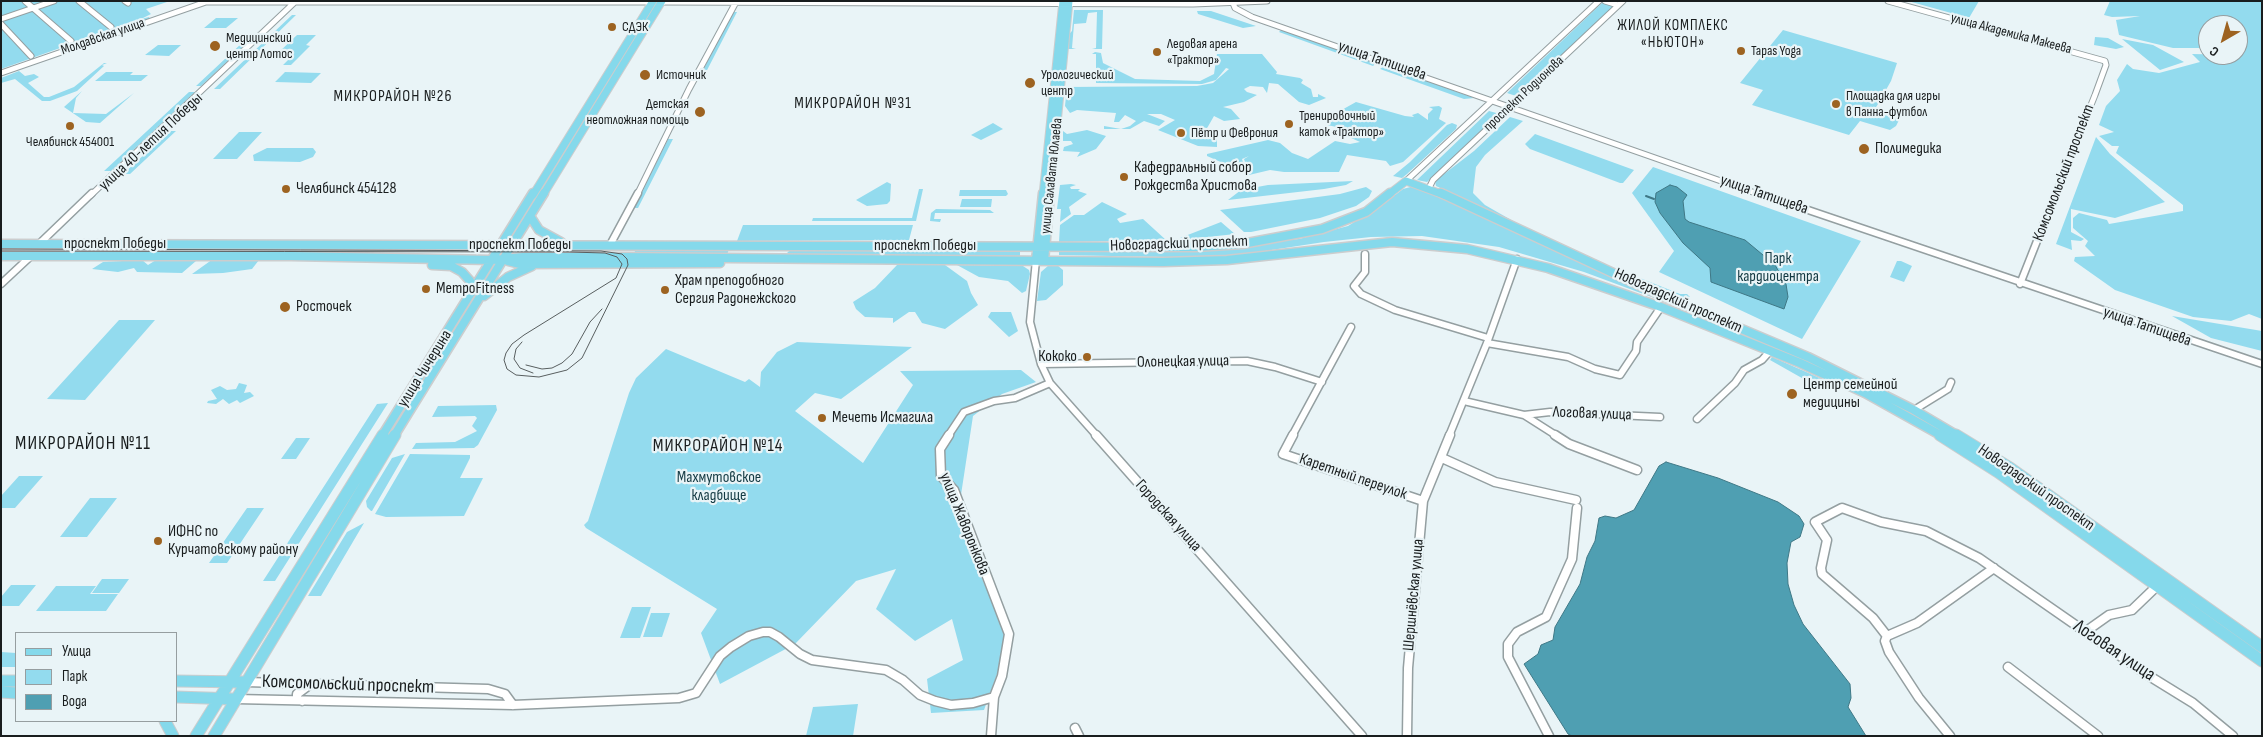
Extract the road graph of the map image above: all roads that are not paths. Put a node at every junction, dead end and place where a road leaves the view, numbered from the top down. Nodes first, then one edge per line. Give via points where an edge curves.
1 (25, 1) edge
2 (54, 1) edge
3 (79, 1) edge
4 (1267, 1) edge
5 (1599, 1) edge
6 (1605, 1) edge
7 (1888, 1) edge
8 (206, 2) edge
9 (236, 2) edge
10 (298, 2) edge
11 (652, 2) edge
12 (662, 2) edge
13 (736, 2) edge
14 (1066, 2) edge
15 (1233, 3) junction
16 (1240, 3) junction
17 (1621, 3) edge
18 (34, 8) junction
19 (1, 19) edge
20 (1267, 21) junction
21 (1, 24) edge
22 (111, 27) dead end
23 (71, 42) dead end
24 (31, 56) dead end
25 (2105, 61) joint
26 (1, 73) edge
27 (1493, 100) junction
28 (1511, 106) junction
29 (586, 109) junction
30 (595, 109) junction
31 (1406, 181) junction
32 (1429, 188) junction
33 (530, 216) junction
34 (1, 244) edge
35 (42, 244) junction
36 (502, 244) junction
37 (513, 244) junction
38 (573, 245) junction
39 (610, 245) junction
40 (785, 245) junction
41 (1040, 253) junction
42 (1365, 254) dead end
43 (1, 256) edge
44 (29, 256) junction
45 (363, 257) junction
46 (748, 258) junction
47 (781, 258) junction
48 (492, 260) junction
49 (503, 260) junction
50 (1517, 260) junction
51 (547, 264) junction
52 (1, 280) edge
53 (1, 284) edge
54 (2020, 284) junction
55 (472, 292) junction
56 (479, 301) junction
57 (1661, 307) junction
58 (1352, 327) dead end
59 (1488, 341) junction
60 (1770, 351) junction
61 (1041, 364) junction
62 (2262, 364) edge
63 (1322, 382) junction
64 (1951, 382) dead end
65 (1050, 383) junction
66 (1464, 402) junction
67 (1914, 410) junction
68 (1524, 415) junction
69 (1660, 417) dead end
70 (1697, 418) dead end
71 (385, 451) junction
72 (373, 452) junction
73 (1442, 458) junction
74 (1637, 470) dead end
75 (1423, 501) junction
76 (1994, 568) junction
77 (2157, 586) junction
78 (2085, 632) junction
79 (1887, 636) junction
80 (2262, 647) edge
81 (2262, 661) edge
82 (2008, 667) dead end
83 (1, 681) edge
84 (15, 681) edge
85 (178, 681) edge
86 (229, 682) junction
87 (246, 682) junction
88 (311, 684) junction
89 (488, 689) junction
90 (1, 692) edge
91 (15, 694) edge
92 (178, 697) edge
93 (994, 697) junction
94 (218, 698) junction
95 (236, 699) junction
96 (302, 701) junction
97 (482, 704) junction
98 (513, 705) junction
99 (166, 722) edge
100 (173, 736) edge
101 (196, 736) edge
102 (214, 736) edge
103 (990, 736) edge
104 (1362, 736) edge
105 (1407, 736) edge
106 (1549, 736) edge
107 (1950, 736) edge
108 (2098, 736) edge
109 (2233, 736) edge

1 - 18 street
2 - 18 street
3 - 22 street
4 - 16 street
5 - 27 street, проспект Родионова
6 - 17 street
7 - 25 street, улица Академика Макеева
8 - 9 street, Молдавская улица
8 - 26 street, Молдавская улица
9 - 10 street, Молдавская улица
10 - 11 street, Молдавская улица
10 - 35 street, улица 40-летия Победы
11 - 12 main road
11 - 29 main road, улица Чичерина
12 - 13 street
12 - 30 main road, улица Чичерина
13 - 14 street
13 - 39 street
14 - 15 street
14 - 41 main road, улица Салавата Юлаева
15 - 16 street
15 - 20 street, улица Татищева via 1245,14
16 - 20 street, улица Татищева
17 - 28 street, проспект Родионова
18 - 19 street
18 - 23 street
20 - 27 street, улица Татищева
21 - 24 street
25 - 54 street, Комсомольский проспект
27 - 28 street, улица Татищева
27 - 31 street, проспект Родионова
28 - 32 street, проспект Родионова via 1433,180
28 - 54 street, улица Татищева
29 - 30 main road
29 - 36 main road, улица Чичерина
30 - 33 main road, улица Чичерина
31 - 32 main road, Новоградский проспект
31 - 41 main road, Новоградский проспект via 1366,212 1346,222 1287,237 1196,247
32 - 67 main road, Новоградский проспект via 1654,292 1808,357
33 - 37 main road, улица Чичерина
33 - 38 main road via 545,236
34 - 35 main road, проспект Победы
35 - 36 main road, проспект Победы
35 - 44 main road, улица 40-летия Победы
36 - 37 main road, проспект Победы
36 - 48 main road, улица Чичерина
37 - 38 main road, проспект Победы
37 - 49 main road, улица Чичерина
38 - 39 main road, проспект Победы
39 - 40 main road, проспект Победы
40 - 41 main road, проспект Победы
40 - 47 main road
41 - 47 main road, проспект Победы
41 - 50 main road, Новоградский проспект via 1226,260 1392,242 1467,249
41 - 61 street, Городская улица via 1030,322
42 - 59 street via 1366,272 1354,286 1361,294 1395,310
43 - 44 main road, проспект Победы
44 - 45 main road, проспект Победы
44 - 52 street, улица 40-летия Победы
44 - 53 street, улица 40-летия Победы
45 - 48 main road, проспект Победы
45 - 55 main road via 400,264 450,266 470,281
46 - 47 main road, проспект Победы
46 - 49 main road, проспект Победы via 523,257
46 - 51 main road via 704,264
48 - 49 main road, проспект Победы
48 - 55 main road, улица Чичерина
49 - 51 main road
49 - 56 main road, улица Чичерина
50 - 57 main road, Новоградский проспект
50 - 59 street, Шершнёвская улица
51 - 56 main road via 520,270
54 - 62 street, улица Татищева
55 - 72 main road, улица Чичерина
56 - 71 main road, улица Чичерина
57 - 59 street via 1620,375 1595,369 1568,356
57 - 60 main road, Новоградский проспект
58 - 63 street
59 - 66 street, Шершнёвская улица
60 - 70 street via 1762,360 1744,370 1735,383
60 - 77 main road, Новоградский проспект via 1914,419 1998,472
61 - 63 street, Олонецкая улица via 1247,361
61 - 65 street, Городская улица
63 - 75 street, Каретный переулок via 1284,454
64 - 67 street via 1948,389
65 - 93 street, улица Жаворонкова via 1015,398 994,401 964,412 940,449 941,476 954,490 1009,634 1002,676
65 - 104 street, Городская улица
66 - 68 street
66 - 73 street, Шершнёвская улица
67 - 80 main road, Новоградский проспект via 2010,468
68 - 69 street, Логовая улица via 1550,412
68 - 74 street via 1568,444
71 - 72 main road
71 - 87 main road, улица Чичерина
72 - 86 main road, улица Чичерина
73 - 75 street, Шершнёвская улица
73 - 106 street via 1495,482 1576,504 1572,559 1546,617 1517,632 1508,644 1508,657
75 - 105 street, Шершнёвская улица via 1408,668
76 - 78 street, Логовая улица
76 - 79 street via 1917,623
76 - 79 street, Логовая улица via 1926,531 1881,522 1842,508 1815,522 1827,540 1822,574 1873,618
77 - 78 street via 2132,610 2109,615
77 - 81 main road, Новоградский проспект
78 - 109 street, Логовая улица via 2193,703
79 - 107 street via 1885,641 1889,652 1919,698
82 - 108 street
83 - 84 main road
85 - 86 main road, Комсомольский проспект
86 - 87 main road, Комсомольский проспект
86 - 94 main road, улица Чичерина
87 - 88 street, Комсомольский проспект
87 - 95 main road, улица Чичерина
88 - 89 street, Комсомольский проспект
88 - 96 street via 298,691 296,697
89 - 97 street via 492,697
89 - 98 street, Комсомольский проспект via 505,694
90 - 91 main road
92 - 94 main road, Комсомольский проспект
93 - 98 street, Комсомольский проспект via 951,706 935,702 886,670 818,662 800,654 770,632 763,632 749,636 720,656 696,693 679,698
93 - 103 street, улица Жаворонкова
94 - 95 main road, Комсомольский проспект
94 - 101 main road, улица Чичерина
95 - 96 street, Комсомольский проспект
95 - 102 main road, улица Чичерина
96 - 97 street, Комсомольский проспект
97 - 98 street, Комсомольский проспект
99 - 100 main road

